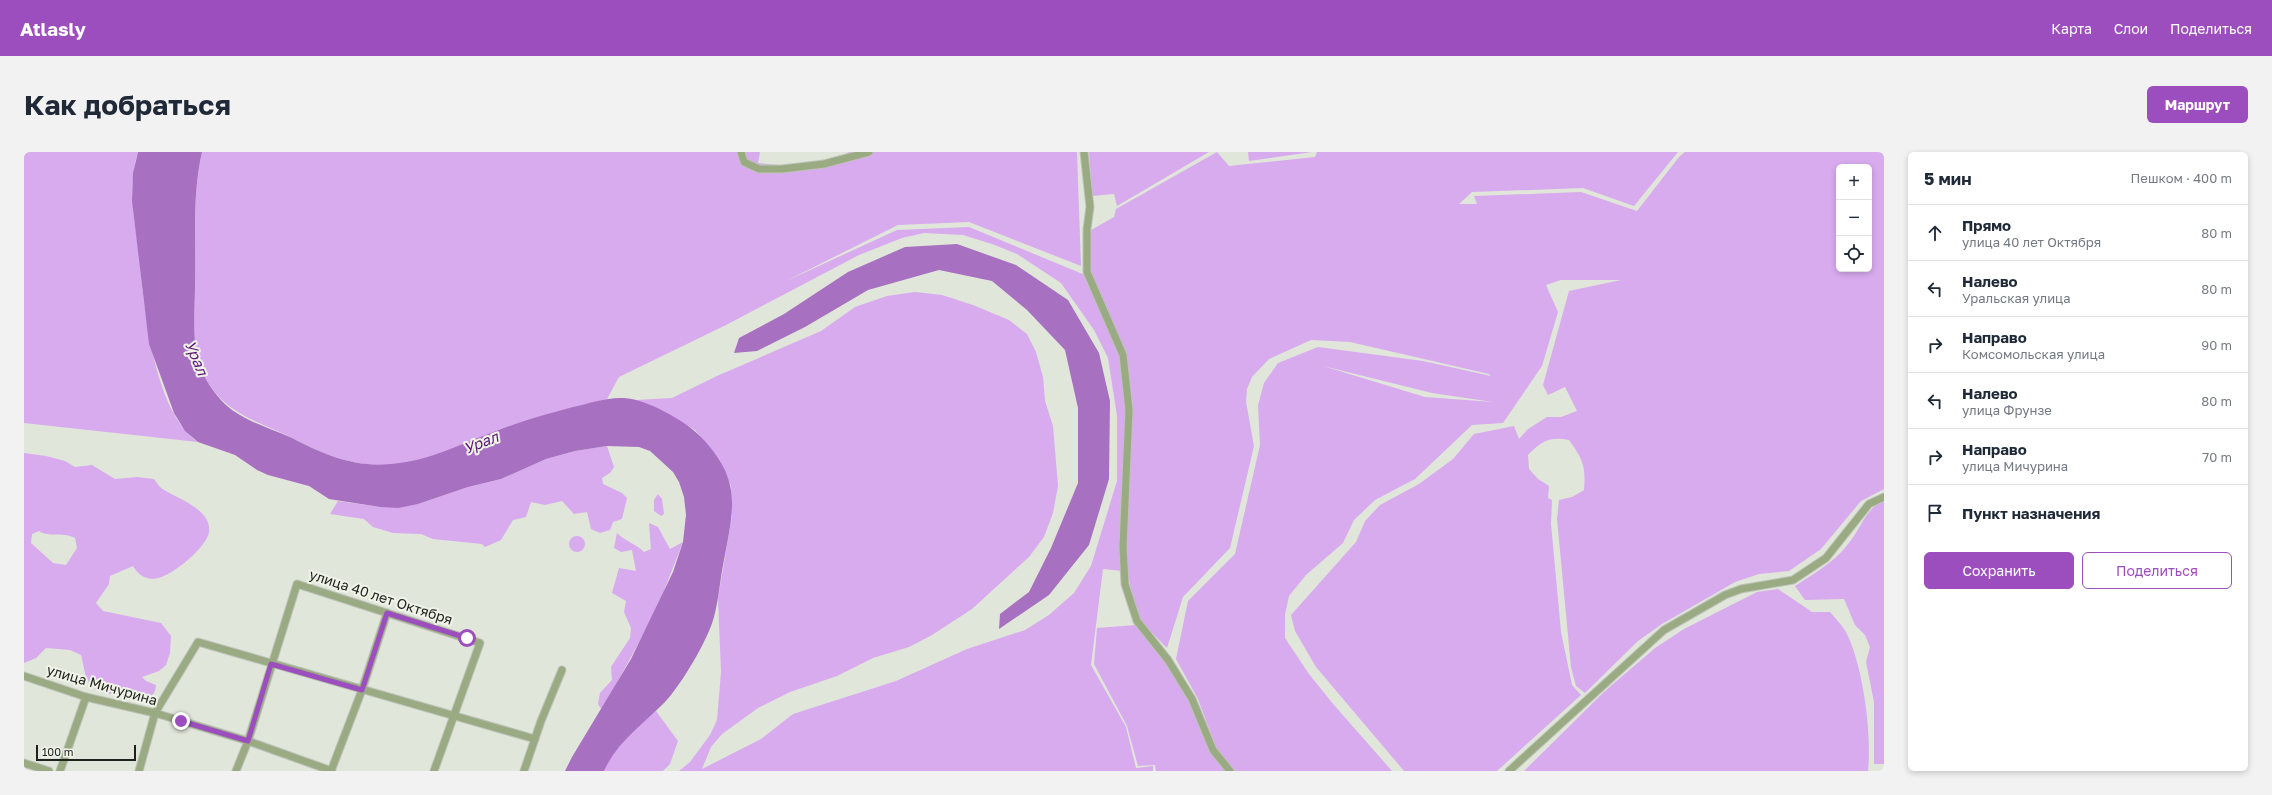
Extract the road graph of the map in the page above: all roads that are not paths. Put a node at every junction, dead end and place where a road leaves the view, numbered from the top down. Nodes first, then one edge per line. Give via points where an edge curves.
1 (741, 152) edge
2 (869, 152) edge
3 (1084, 152) edge
4 (1884, 497) edge
5 (387, 613) junction
6 (271, 664) junction
7 (562, 670) dead end
8 (24, 676) edge
9 (362, 690) junction
10 (86, 696) junction
11 (155, 713) junction
12 (456, 716) junction
13 (535, 739) junction
14 (248, 741) junction
15 (24, 763) edge
16 (49, 771) edge
17 (60, 771) edge
18 (139, 771) edge
19 (236, 771) edge
20 (331, 771) edge
21 (434, 771) edge
22 (524, 771) edge
23 (1230, 771) edge
24 (1509, 771) edge

1 - 2 street via 744,162 759,169 782,169 824,164
3 - 23 street via 1090,207 1087,272 1123,355 1129,410 1122,548 1125,584 1137,621 1172,667 1192,699 1213,750
4 - 24 street via 1869,504 1826,558 1793,580 1735,591 1664,630
5 - 6 street, улица 40 лет Октября via 297,584
5 - 9 street
5 - 12 street, улица 40 лет Октября via 480,643
6 - 9 street
6 - 11 street via 198,642
6 - 14 street
7 - 13 street
8 - 10 street, улица Мичурина
9 - 12 street
9 - 20 street
10 - 11 street, улица Мичурина
10 - 17 street
11 - 14 street, улица Мичурина
11 - 18 street
12 - 13 street
12 - 21 street
13 - 22 street
14 - 19 street
14 - 20 street, улица Мичурина
15 - 16 street

